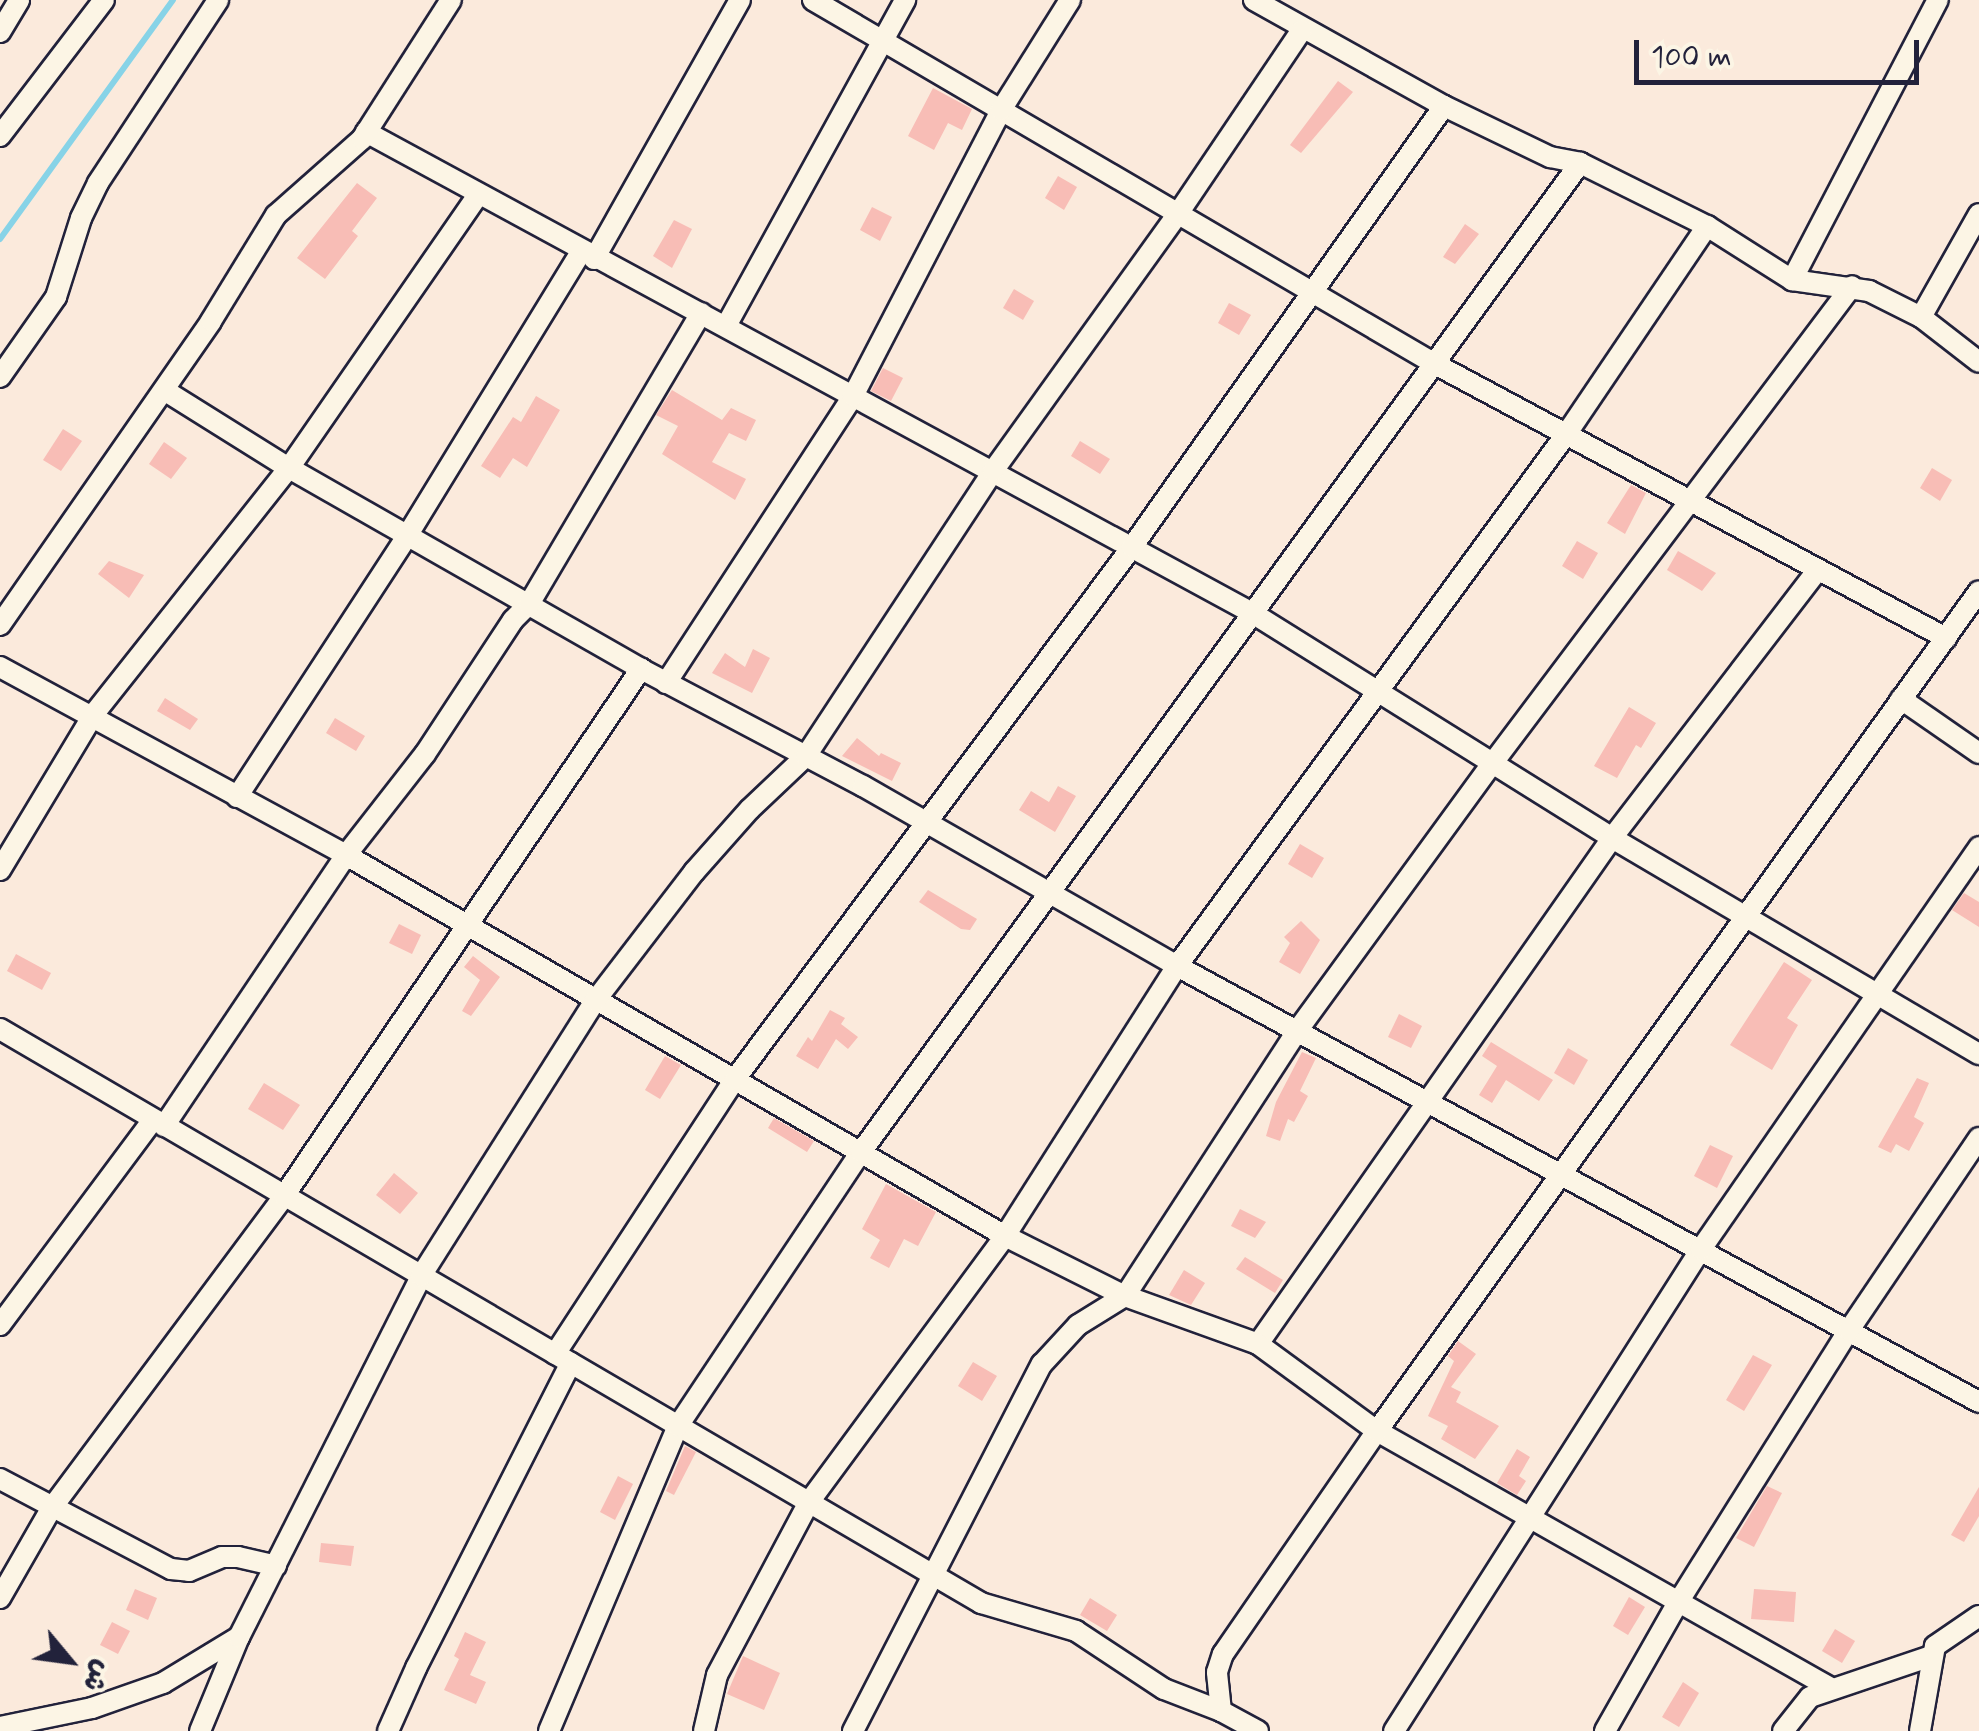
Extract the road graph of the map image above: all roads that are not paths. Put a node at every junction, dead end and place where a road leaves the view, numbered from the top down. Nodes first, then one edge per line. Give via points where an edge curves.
1 (19, 0) edge
2 (104, 0) edge
3 (218, 0) edge
4 (451, 0) edge
5 (740, 0) edge
6 (814, 0) edge
7 (905, 0) edge
8 (1070, 0) edge
9 (1254, 0) edge
10 (1938, 0) edge
11 (1302, 30) junction
12 (0, 32) edge
13 (885, 42) junction
14 (1444, 106) junction
15 (1001, 110) junction
16 (366, 132) junction
17 (0, 136) edge
18 (1580, 163) junction
19 (478, 195) junction
20 (1178, 214) junction
21 (1979, 214) edge
22 (1706, 226) junction
23 (587, 255) junction
24 (1792, 280) junction
25 (1852, 286) junction
26 (1313, 292) junction
27 (701, 313) junction
28 (1921, 317) junction
29 (726, 326) junction
30 (1979, 362) edge
31 (1435, 364) junction
32 (0, 377) edge
33 (164, 390) junction
34 (854, 396) junction
35 (1567, 433) junction
36 (289, 468) junction
37 (993, 472) junction
38 (1690, 501) junction
39 (408, 536) junction
40 (1132, 548) junction
41 (1818, 570) junction
42 (1979, 592) edge
43 (529, 604) junction
44 (1254, 614) junction
45 (0, 626) edge
46 (1946, 638) junction
47 (0, 667) edge
48 (641, 669) junction
49 (666, 682) junction
50 (1376, 689) junction
51 (1902, 699) junction
52 (94, 715) junction
53 (1979, 752) edge
54 (806, 756) junction
55 (1492, 764) junction
56 (238, 798) junction
57 (928, 823) junction
58 (1612, 838) junction
59 (1979, 847) edge
60 (346, 855) junction
61 (0, 870) edge
62 (1050, 893) junction
63 (1746, 913) junction
64 (468, 925) junction
65 (1177, 966) junction
66 (1877, 994) junction
67 (595, 1001) junction
68 (0, 1028) edge
69 (1297, 1031) junction
70 (1979, 1054) edge
71 (735, 1078) junction
72 (1426, 1100) junction
73 (159, 1123) junction
74 (1979, 1138) edge
75 (861, 1152) junction
76 (1560, 1174) junction
77 (284, 1196) junction
78 (1004, 1236) junction
79 (1701, 1249) junction
80 (422, 1276) junction
81 (1125, 1296) junction
82 (0, 1325) edge
83 (1849, 1330) junction
84 (1258, 1344) junction
85 (563, 1359) junction
86 (1978, 1398) edge
87 (678, 1426) junction
88 (1377, 1432) junction
89 (0, 1479) edge
90 (809, 1502) junction
91 (52, 1508) junction
92 (1532, 1521) junction
93 (276, 1566) junction
94 (933, 1574) junction
95 (0, 1598) edge
96 (1677, 1604) junction
97 (1979, 1616) edge
98 (239, 1636) junction
99 (1931, 1656) junction
100 (1828, 1688) junction
101 (1222, 1710) junction
102 (8, 1727) edge
103 (1921, 1730) edge
104 (200, 1731) edge
105 (388, 1731) edge
106 (549, 1731) edge
107 (704, 1731) edge
108 (854, 1731) edge
109 (1258, 1731) edge
110 (1394, 1731) edge
111 (1606, 1731) edge
112 (1783, 1731) edge

1 - 12 street
2 - 17 street
3 - 32 street via 98,184 56,296
4 - 16 street
5 - 23 street
6 - 13 street
7 - 13 street
8 - 15 street
9 - 11 street
10 - 24 street
11 - 14 street
11 - 20 street
13 - 15 street
13 - 29 street
14 - 18 street via 1550,157
14 - 26 street
15 - 20 street
15 - 34 street
16 - 19 street
16 - 33 street via 276,215
18 - 22 street
18 - 31 street
19 - 23 street
19 - 36 street
20 - 26 street
20 - 37 street
21 - 28 street
22 - 24 street
22 - 35 street
23 - 27 street
23 - 39 street
24 - 25 street
25 - 28 street
25 - 38 street
26 - 31 street
26 - 40 street
27 - 29 street
27 - 43 street
28 - 30 street
29 - 34 street
31 - 35 street
31 - 44 street
33 - 36 street
33 - 45 street
34 - 37 street
34 - 49 street
35 - 38 street
35 - 50 street
36 - 39 street
36 - 52 street
37 - 40 street
37 - 54 street
38 - 41 street
38 - 55 street
39 - 43 street
39 - 56 street
40 - 44 street
40 - 57 street
41 - 46 street
41 - 58 street
42 - 46 street
43 - 48 street
43 - 60 street
44 - 50 street
44 - 62 street
46 - 51 street
47 - 52 street
48 - 49 street
48 - 64 street
49 - 54 street
50 - 55 street
50 - 65 street
51 - 53 street
51 - 63 street
52 - 56 street
52 - 61 street
54 - 57 street
54 - 67 street via 694,872
55 - 58 street
55 - 69 street
56 - 60 street
57 - 62 street
57 - 71 street
58 - 63 street
58 - 72 street
59 - 66 street
60 - 64 street
60 - 73 street
62 - 65 street
62 - 75 street
63 - 66 street
63 - 76 street
64 - 67 street
64 - 77 street
65 - 69 street
65 - 78 street
66 - 70 street
66 - 79 street
67 - 71 street
67 - 80 street
68 - 73 street
69 - 72 street
69 - 81 street
71 - 75 street
71 - 85 street
72 - 76 street
72 - 84 street
73 - 77 street
73 - 82 street
74 - 83 street
75 - 78 street
75 - 87 street
76 - 79 street
76 - 88 street
77 - 80 street
77 - 91 street
78 - 81 street
78 - 90 street
79 - 83 street
79 - 92 street
80 - 85 street
80 - 93 street
81 - 84 street
81 - 94 street via 1078,1325 1042,1364
83 - 86 street
83 - 96 street
84 - 88 street
85 - 87 street
85 - 105 street
87 - 90 street
87 - 106 street
88 - 92 street
88 - 101 street via 1223,1654 1217,1672
89 - 91 street
90 - 94 street
90 - 107 street via 717,1675
91 - 93 street via 181,1572 222,1558
91 - 95 street
92 - 96 street
92 - 110 street
93 - 98 street
94 - 101 street via 998,1611 1076,1631 1164,1689
94 - 108 street
96 - 100 street
96 - 111 street
97 - 99 street via 1941,1639
98 - 102 street via 162,1682 92,1708
98 - 104 street
99 - 100 street
99 - 103 street
100 - 112 street via 1810,1697
101 - 109 street

